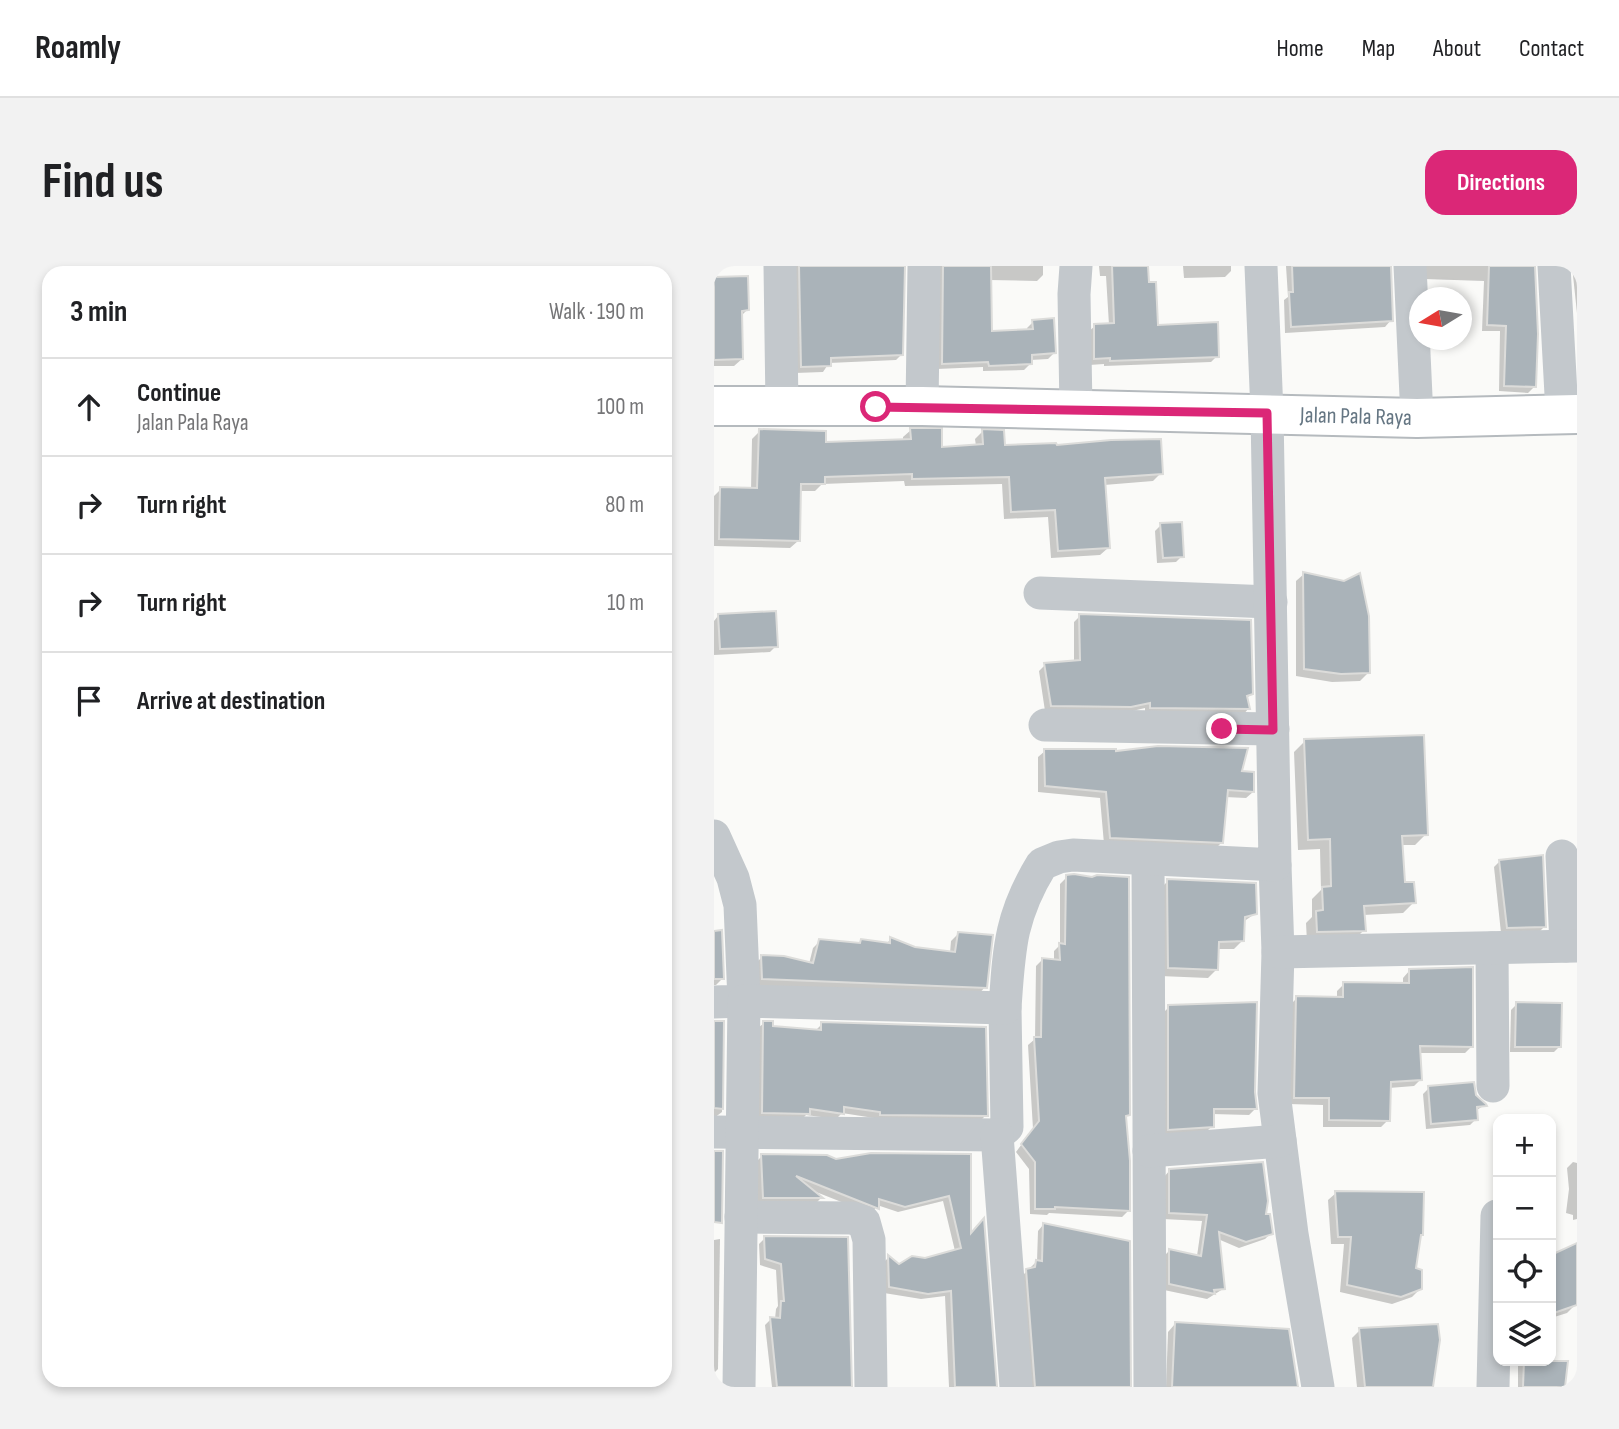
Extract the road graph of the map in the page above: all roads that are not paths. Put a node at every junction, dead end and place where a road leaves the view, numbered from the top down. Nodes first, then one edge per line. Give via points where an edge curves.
1 (780, 266) edge
2 (923, 266) edge
3 (1076, 266) edge
4 (1261, 266) edge
5 (1410, 266) edge
6 (1554, 266) edge
7 (714, 406) edge
8 (922, 406) junction
9 (782, 407) junction
10 (1076, 409) junction
11 (1267, 413) junction
12 (1570, 413) edge
13 (1417, 418) junction
14 (1040, 593) dead end
15 (1271, 602) junction
16 (1045, 725) dead end
17 (1273, 730) junction
18 (717, 851) edge
19 (1562, 856) dead end
20 (1148, 859) junction
21 (1275, 865) junction
22 (1572, 946) edge
23 (1492, 948) junction
24 (1278, 953) junction
25 (729, 1001) edge
26 (1005, 1008) junction
27 (1493, 1086) dead end
28 (728, 1133) edge
29 (997, 1135) junction
30 (1280, 1141) junction
31 (1149, 1151) junction
32 (741, 1217) junction
33 (1496, 1240) edge
34 (739, 1387) edge
35 (871, 1387) edge
36 (1016, 1387) edge
37 (1150, 1387) edge
38 (1318, 1387) edge
39 (1493, 1387) edge

1 - 9 street
2 - 8 street
3 - 10 street
4 - 11 street
5 - 13 street
6 - 12 street
7 - 9 main road, Jalan Pala Raya
8 - 9 main road, Jalan Pala Raya
8 - 10 main road, Jalan Pala Raya
10 - 11 main road, Jalan Pala Raya
11 - 13 main road, Jalan Pala Raya
11 - 15 street
12 - 13 main road, Jalan Pala Raya
14 - 15 street
15 - 17 street
16 - 17 street
17 - 21 street
18 - 25 street via 733,877 740,905
19 - 22 street
20 - 21 street
20 - 26 street via 1073,855 1042,864 1019,908 1009,944
20 - 31 street
21 - 24 street
22 - 23 street
23 - 24 street
23 - 27 street
24 - 30 street via 1275,1093
25 - 26 street
25 - 28 street
26 - 29 street via 1007,1127
28 - 29 street
28 - 32 street
29 - 36 street
30 - 31 street
30 - 38 street
31 - 37 street
32 - 34 street
32 - 35 street via 852,1218 864,1222 869,1240
33 - 39 street

